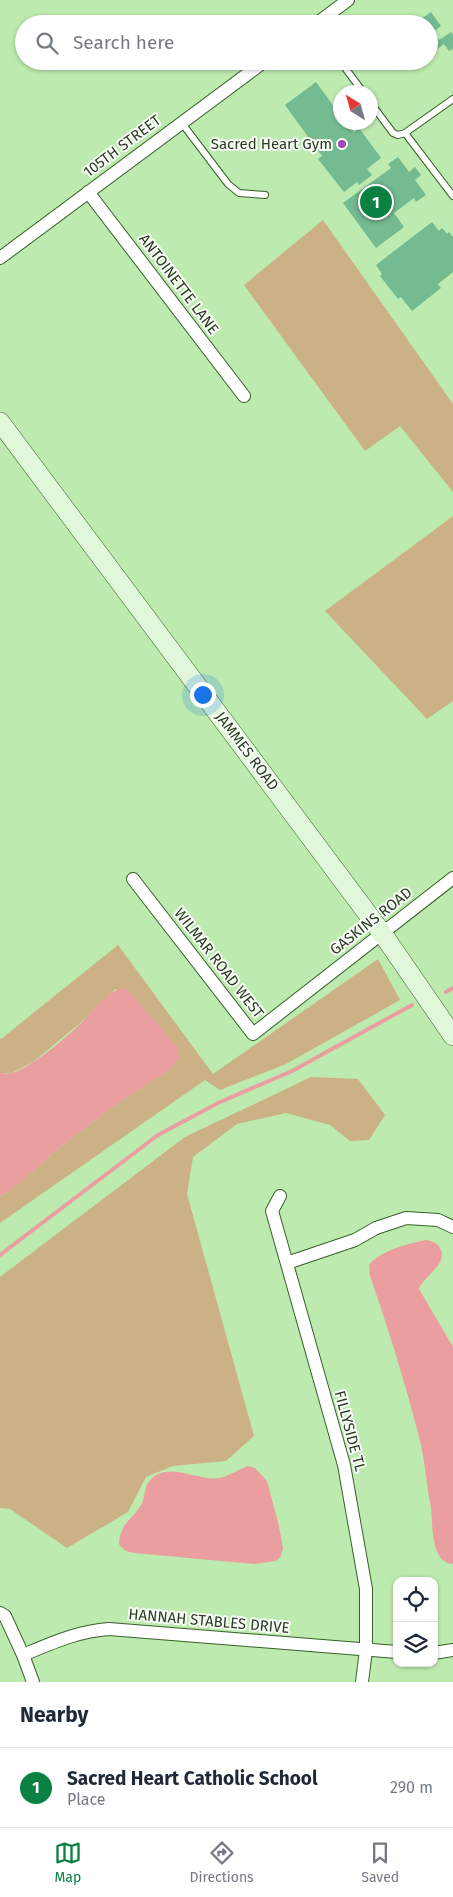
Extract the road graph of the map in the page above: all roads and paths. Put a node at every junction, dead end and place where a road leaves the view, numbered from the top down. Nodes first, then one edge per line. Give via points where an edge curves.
1 (348, 0) edge
2 (328, 15) edge
3 (253, 70) edge
4 (347, 70) edge
5 (358, 85) edge
6 (453, 99) edge
7 (378, 113) edge
8 (181, 122) junction
9 (406, 133) junction
10 (88, 192) junction
11 (265, 195) dead end
12 (453, 196) edge
13 (0, 258) edge
14 (244, 396) dead end
15 (0, 422) edge
16 (453, 878) edge
17 (134, 880) dead end
18 (382, 933) junction
19 (310, 989) joint
20 (453, 1036) edge
21 (280, 1196) dead end
22 (453, 1227) edge
23 (287, 1262) junction
24 (0, 1613) edge
25 (366, 1650) junction
26 (453, 1650) edge
27 (393, 1652) edge
28 (438, 1652) edge
29 (23, 1655) junction
30 (34, 1682) edge
31 (362, 1682) edge

1 - 2 street
3 - 8 street, 105TH STREET
4 - 5 lane
6 - 9 lane
7 - 9 lane via 393,133
8 - 10 street, 105TH STREET
8 - 11 lane via 228,184 240,193
9 - 12 lane
10 - 13 street, 105TH STREET
10 - 14 street, ANTOINETTE LANE
15 - 18 street, JAMMES ROAD
16 - 18 street, GASKINS ROAD
17 - 19 street, WILMAR ROAD WEST via 253,1034
18 - 19 street, GASKINS ROAD
18 - 20 street, JAMMES ROAD
21 - 23 street, FILLYSIDE TL via 272,1211
22 - 23 street via 438,1220 406,1218 376,1228 356,1240
23 - 25 street, FILLYSIDE TL via 344,1465 366,1589
24 - 29 street via 5,1616
25 - 27 street, HANNAH STABLES DRIVE
25 - 29 street, HANNAH STABLES DRIVE via 109,1629 73,1634
25 - 31 street, FILLYSIDE TL
26 - 28 street
29 - 30 street

